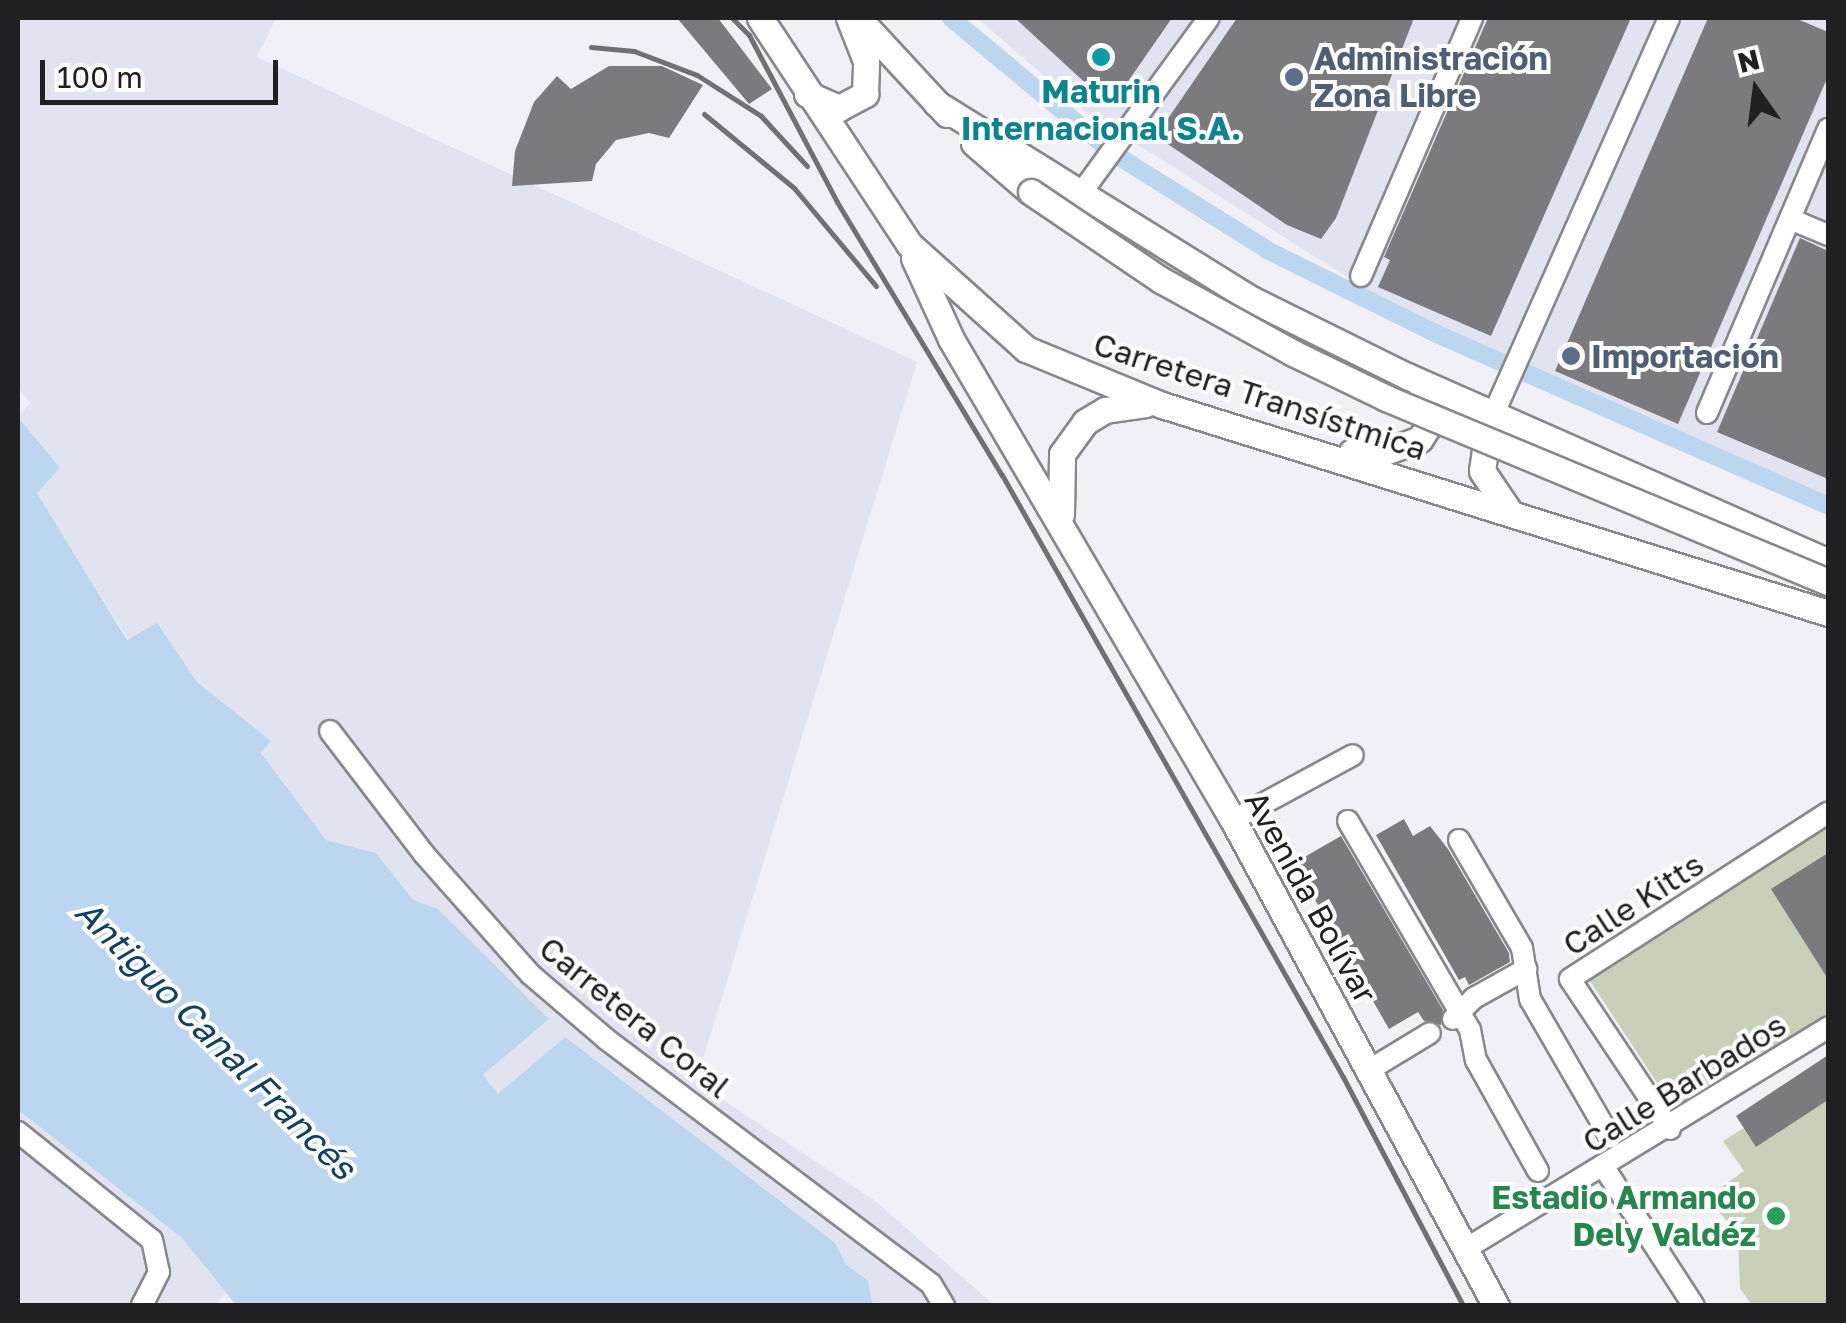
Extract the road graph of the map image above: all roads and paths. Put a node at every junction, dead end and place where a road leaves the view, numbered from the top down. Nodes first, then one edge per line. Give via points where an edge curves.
1 (760, 18) edge
2 (849, 18) edge
3 (858, 18) edge
4 (1209, 18) edge
5 (1472, 18) edge
6 (1669, 18) edge
7 (807, 94) junction
8 (936, 103) junction
9 (1828, 128) edge
10 (1087, 186) junction
11 (1790, 219) junction
12 (1828, 235) edge
13 (908, 244) junction
14 (1361, 276) dead end
15 (1406, 376) junction
16 (1162, 405) junction
17 (1494, 412) junction
18 (1707, 413) dead end
19 (1327, 451) junction
20 (1510, 511) junction
21 (1062, 524) junction
22 (1828, 562) edge
23 (1828, 582) edge
24 (1828, 612) edge
25 (330, 731) dead end
26 (1353, 755) dead end
27 (1828, 813) edge
28 (1233, 820) junction
29 (1348, 821) dead end
30 (1459, 840) dead end
31 (1526, 969) junction
32 (1457, 1017) junction
33 (1828, 1028) edge
34 (1430, 1032) dead end
35 (1369, 1070) junction
36 (1670, 1129) junction
37 (18, 1132) edge
38 (1610, 1137) dead end
39 (1605, 1170) junction
40 (1538, 1171) dead end
41 (1466, 1248) junction
42 (142, 1306) edge
43 (944, 1306) edge
44 (1496, 1306) edge
45 (1694, 1306) edge

1 - 7 main road, Carretera Transístmica
2 - 7 main road via 866,61 865,94 840,108
3 - 8 main road, Carretera Transístmica
4 - 10 street
5 - 14 street
6 - 17 street
7 - 13 main road, Carretera Transístmica
8 - 10 main road
8 - 23 main road, Carretera Transístmica, bridge via 1031,192 1161,280 1308,360
9 - 11 street
10 - 15 main road via 1196,270
11 - 12 street
11 - 18 street
13 - 16 main road, Carretera Transístmica via 1026,349
13 - 21 main road, Avenida Bolívar via 951,339
15 - 17 main road
15 - 19 main road via 1427,414 1420,439 1382,453
16 - 19 main road, Carretera Transístmica
16 - 21 main road, Avenida Bolívar via 1132,403 1084,422 1062,454
17 - 20 main road via 1482,438 1482,472
17 - 22 main road
19 - 20 main road, Carretera Transístmica
20 - 24 main road, Carretera Transístmica
21 - 28 main road, Avenida Bolívar
25 - 43 street, Carretera Coral via 424,854 530,974 931,1284
26 - 28 street
27 - 36 street, Calle Kitts via 1570,980
28 - 35 main road, Avenida Bolívar
29 - 32 street
30 - 31 street via 1522,948
31 - 32 street via 1474,998
31 - 38 street via 1530,999
32 - 40 street
33 - 36 street, Calle Barbados
34 - 35 street
35 - 41 main road, Avenida Bolívar
36 - 39 street, Calle Barbados
37 - 42 street via 152,1240 159,1272
39 - 41 street, Calle Barbados
39 - 45 street
41 - 44 main road, Avenida Bolívar

